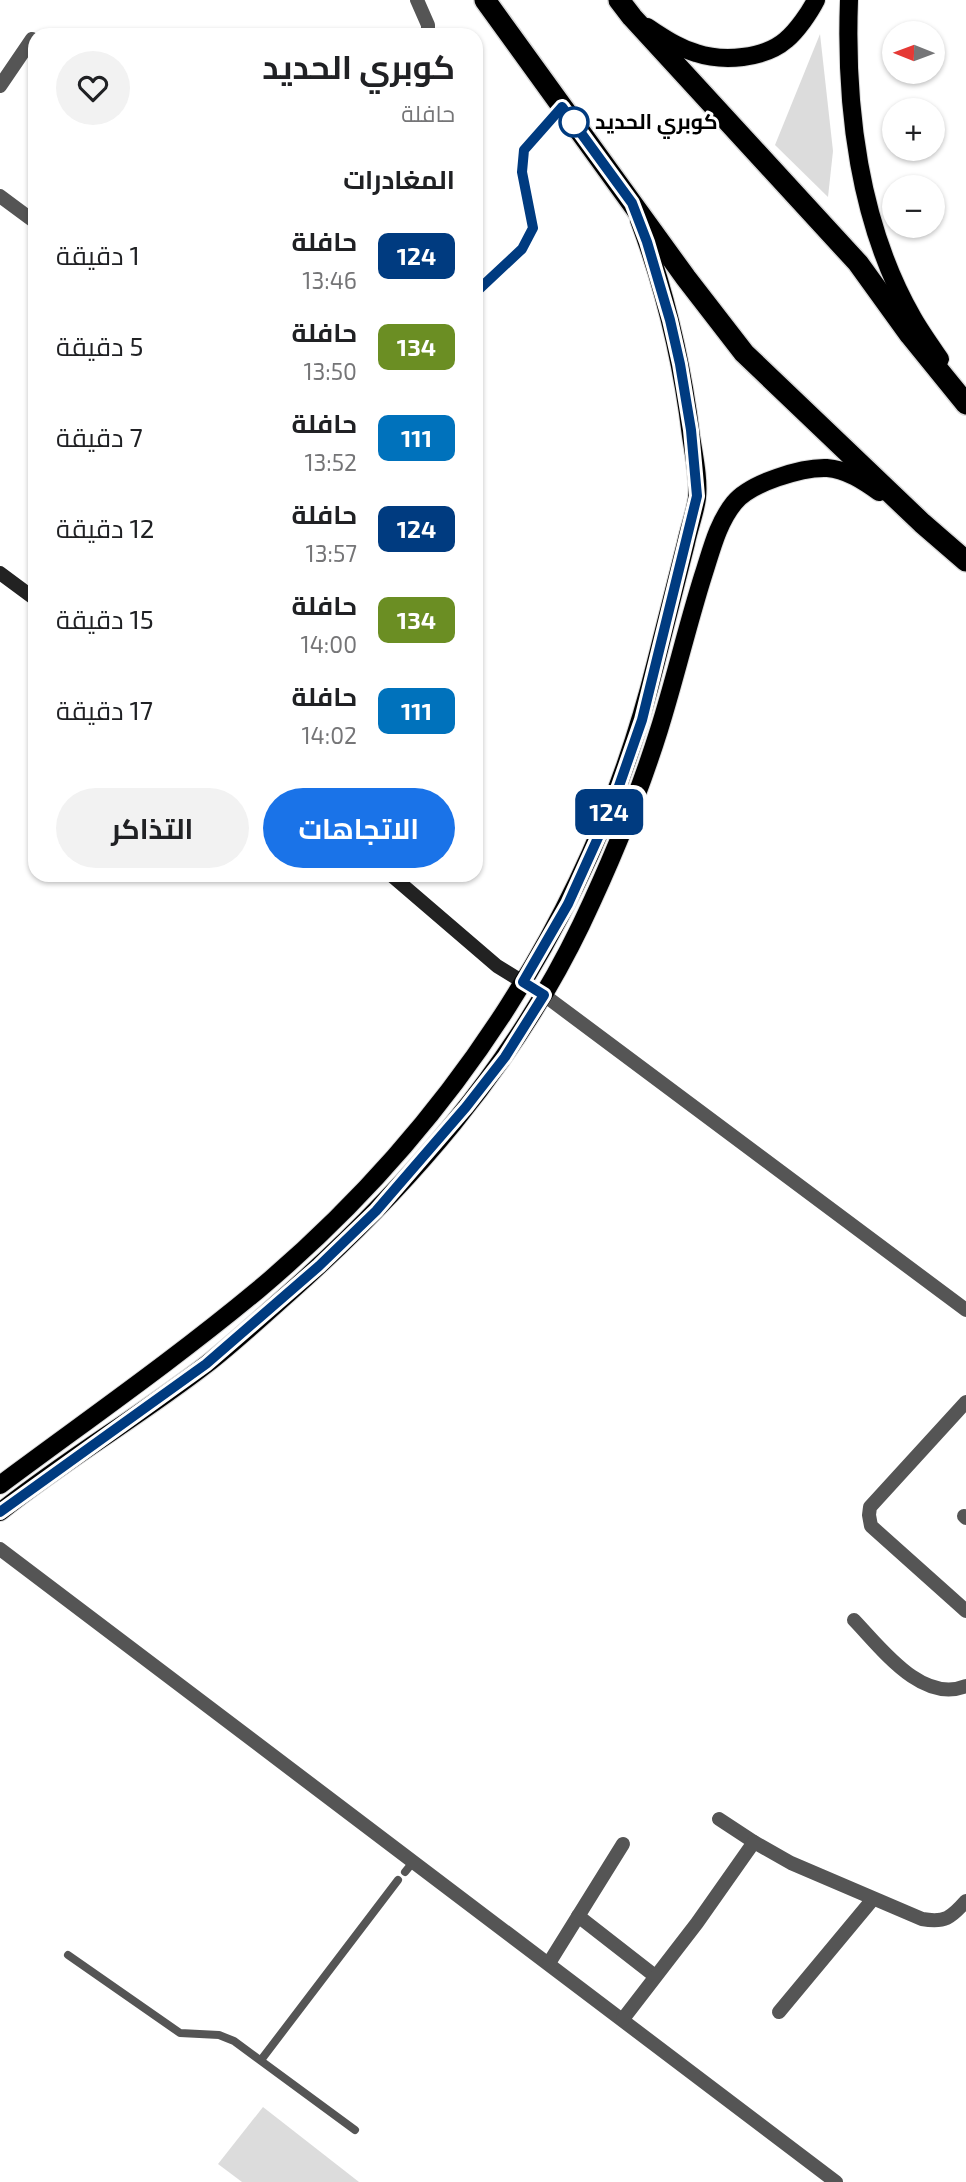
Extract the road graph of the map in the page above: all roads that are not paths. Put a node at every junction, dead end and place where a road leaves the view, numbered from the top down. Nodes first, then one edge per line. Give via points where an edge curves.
1 (417, 0) edge
2 (485, 0) edge
3 (816, 0) edge
4 (849, 0) edge
5 (625, 8) edge
6 (428, 28) edge
7 (28, 45) edge
8 (0, 86) edge
9 (562, 107) junction
10 (0, 196) edge
11 (632, 203) junction
12 (28, 217) edge
13 (483, 285) edge
14 (966, 402) edge
15 (922, 523) junction
16 (966, 561) edge
17 (0, 573) edge
18 (28, 594) edge
19 (399, 882) edge
20 (523, 982) junction
21 (544, 995) junction
22 (966, 1310) edge
23 (966, 1402) edge
24 (0, 1485) edge
25 (0, 1512) edge
26 (0, 1549) edge
27 (966, 1611) edge
28 (854, 1620) dead end
29 (966, 1686) edge
30 (719, 1819) dead end
31 (754, 1842) junction
32 (623, 1844) dead end
33 (398, 1880) dead end
34 (873, 1899) junction
35 (966, 1901) edge
36 (578, 1916) junction
37 (68, 1955) dead end
38 (549, 1963) junction
39 (655, 1976) junction
40 (779, 2012) dead end
41 (622, 2019) junction
42 (261, 2060) junction
43 (355, 2130) dead end
44 (836, 2182) edge

1 - 6 street
2 - 9 highway
3 - 5 main road via 786,40 734,58 681,48
4 - 14 main road via 854,132 871,212 909,310
5 - 14 highway via 858,263
7 - 8 street
9 - 11 highway
9 - 13 lane via 524,150 522,172 533,228 522,249
10 - 12 street
11 - 15 highway via 744,353
11 - 20 main road via 659,281 680,364 697,496 642,720 611,809 568,904
15 - 16 highway
15 - 21 main road via 861,479 830,468 780,477 735,501 717,534 624,827
17 - 18 street
19 - 20 street via 497,966
20 - 21 street
20 - 24 main road via 486,1042 437,1106 306,1247 181,1351
21 - 22 street
21 - 25 main road via 466,1107 376,1211 319,1266 206,1364
23 - 27 street via 870,1507 869,1516 887,1541
26 - 38 street via 409,1867
28 - 29 street via 921,1684 941,1690
30 - 31 street
31 - 34 street
31 - 39 street
32 - 36 street
33 - 42 lane
34 - 35 street via 935,1921 953,1916
34 - 40 street
36 - 38 street
36 - 39 street
37 - 42 lane via 180,2033 219,2035
38 - 41 street
39 - 41 street
41 - 44 street
42 - 43 lane

